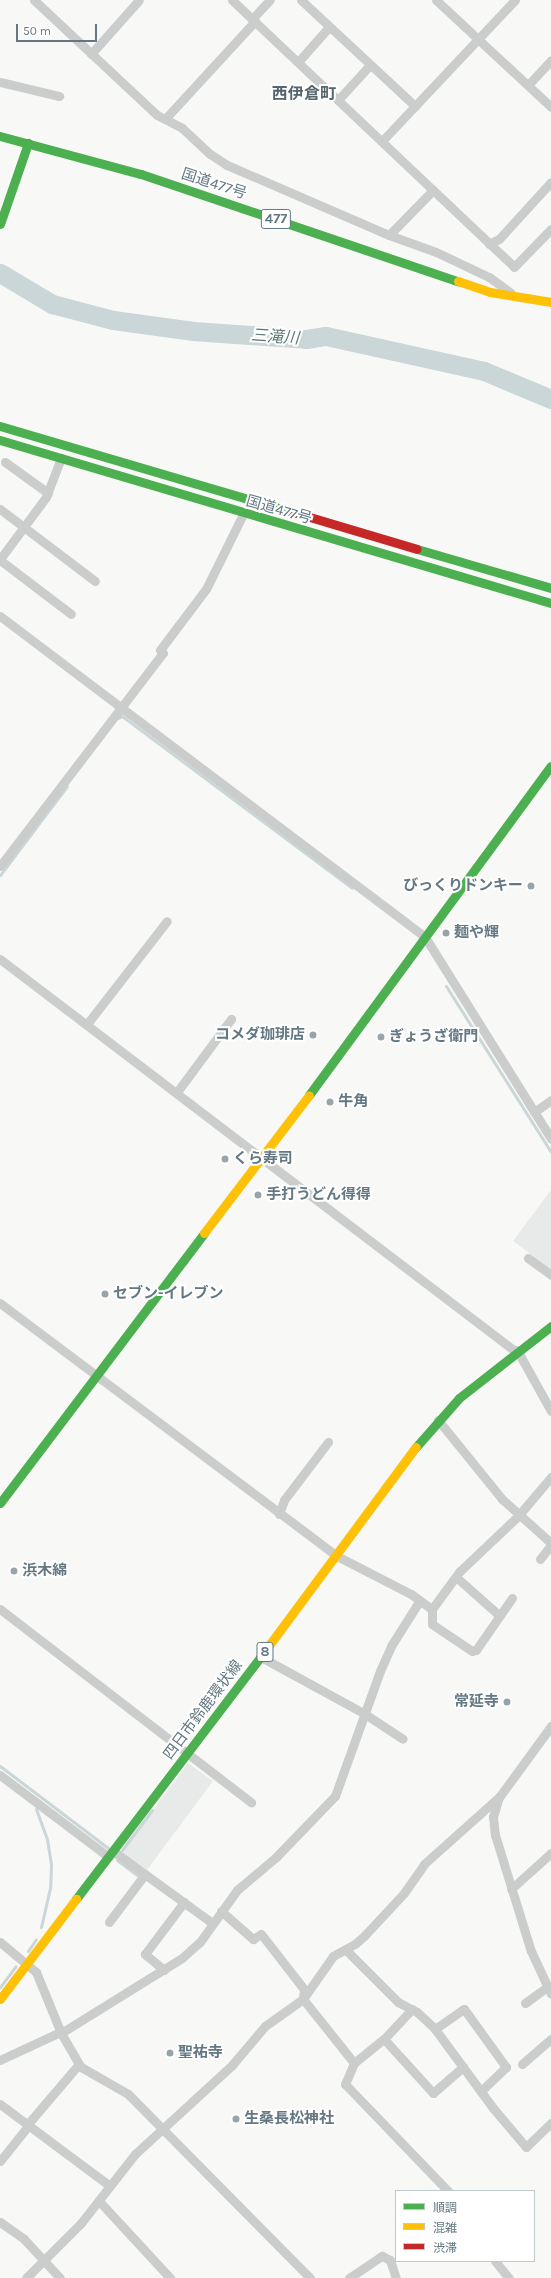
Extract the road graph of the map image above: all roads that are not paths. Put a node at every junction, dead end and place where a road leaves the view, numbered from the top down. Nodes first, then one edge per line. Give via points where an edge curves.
1 (34, 0) edge
2 (140, 0) edge
3 (232, 0) edge
4 (270, 0) edge
5 (301, 0) edge
6 (436, 0) edge
7 (515, 0) edge
8 (254, 20) junction
9 (329, 27) junction
10 (478, 39) junction
11 (91, 54) junction
12 (551, 60) edge
13 (298, 62) junction
14 (370, 65) junction
15 (0, 82) edge
16 (528, 85) junction
17 (59, 96) dead end
18 (338, 100) junction
19 (415, 106) junction
20 (551, 107) edge
21 (165, 119) junction
22 (0, 136) edge
23 (382, 141) junction
24 (28, 143) junction
25 (551, 182) edge
26 (433, 190) junction
27 (0, 224) edge
28 (551, 229) edge
29 (389, 235) junction
30 (489, 244) junction
31 (517, 297) junction
32 (551, 302) edge
33 (0, 426) edge
34 (0, 440) edge
35 (61, 458) junction
36 (5, 462) dead end
37 (128, 464) junction
38 (48, 493) junction
39 (0, 509) edge
40 (243, 514) junction
41 (24, 527) junction
42 (0, 559) edge
43 (95, 581) dead end
44 (551, 588) edge
45 (551, 603) edge
46 (71, 614) dead end
47 (0, 616) edge
48 (121, 706) junction
49 (551, 766) edge
50 (0, 866) edge
51 (167, 921) dead end
52 (425, 938) junction
53 (0, 959) edge
54 (231, 1019) dead end
55 (87, 1024) junction
56 (177, 1092) junction
57 (551, 1100) edge
58 (534, 1112) junction
59 (551, 1139) edge
60 (262, 1157) junction
61 (528, 1258) dead end
62 (551, 1275) edge
63 (0, 1303) edge
64 (551, 1326) edge
65 (517, 1351) junction
66 (96, 1376) junction
67 (551, 1411) edge
68 (438, 1420) junction
69 (328, 1442) dead end
70 (551, 1477) edge
71 (0, 1503) edge
72 (279, 1514) junction
73 (518, 1516) junction
74 (551, 1544) edge
75 (337, 1556) junction
76 (540, 1559) dead end
77 (456, 1577) junction
78 (512, 1598) dead end
79 (420, 1600) junction
80 (0, 1609) edge
81 (432, 1609) junction
82 (498, 1616) junction
83 (261, 1657) junction
84 (365, 1714) junction
85 (551, 1726) edge
86 (403, 1739) dead end
87 (188, 1753) junction
88 (0, 1775) edge
89 (500, 1796) junction
90 (251, 1802) dead end
91 (551, 1852) edge
92 (111, 1854) junction
93 (145, 1874) junction
94 (511, 1889) junction
95 (184, 1902) junction
96 (222, 1911) junction
97 (109, 1922) dead end
98 (212, 1923) junction
99 (0, 1942) edge
100 (346, 1950) junction
101 (28, 1963) junction
102 (164, 1970) junction
103 (549, 1990) edge
104 (0, 1999) edge
105 (303, 1999) junction
106 (525, 2003) dead end
107 (412, 2009) junction
108 (435, 2029) junction
109 (60, 2033) junction
110 (551, 2038) edge
111 (384, 2039) junction
112 (0, 2060) edge
113 (354, 2063) junction
114 (79, 2064) junction
115 (522, 2064) dead end
116 (463, 2067) junction
117 (481, 2091) junction
118 (0, 2104) edge
119 (551, 2123) edge
120 (28, 2125) junction
121 (161, 2128) junction
122 (0, 2161) edge
123 (110, 2186) junction
124 (447, 2190) edge
125 (99, 2201) junction
126 (0, 2222) edge
127 (45, 2259) junction
128 (496, 2262) edge
129 (26, 2278) edge
130 (60, 2278) edge
131 (170, 2278) edge
132 (310, 2278) edge
133 (349, 2278) edge
134 (396, 2278) edge
135 (509, 2278) edge

1 - 11 street
2 - 11 street
3 - 8 street
4 - 8 street
5 - 9 street
6 - 10 street
7 - 10 street
8 - 13 street
8 - 21 street
9 - 13 street
9 - 14 street
10 - 16 street
10 - 19 street
11 - 21 street
12 - 16 street
13 - 18 street
14 - 18 street
14 - 19 street
15 - 17 street
16 - 20 street
18 - 23 street
19 - 23 street
21 - 29 street via 182,128 210,154 227,165
22 - 24 main road, 国道477号 / 477
23 - 26 street
24 - 27 main road
24 - 31 main road, 国道477号 / 477 via 141,174 391,260 490,292
25 - 30 street via 498,239
26 - 29 street
26 - 30 street
28 - 30 street via 514,267
29 - 31 street via 436,252 489,278
31 - 32 main road, 国道477号 / 477
33 - 37 main road, 国道477号
34 - 35 main road, 国道477号
35 - 38 street
35 - 40 main road, 国道477号
36 - 38 street
37 - 40 main road via 186,488 233,501
37 - 44 main road, 国道477号
38 - 41 street
39 - 41 street
40 - 45 main road, 国道477号
40 - 48 street via 206,589 160,650 163,653
41 - 42 street
41 - 43 street
42 - 46 street
47 - 48 street
48 - 50 street
48 - 52 street
49 - 52 main road
51 - 55 street
52 - 58 street
52 - 60 main road
53 - 55 street
54 - 56 street
55 - 56 street
56 - 60 street
57 - 58 street
58 - 59 street
60 - 65 street
60 - 66 main road
61 - 62 street
63 - 66 street
64 - 65 main road, 四日市鈴鹿環状線 / 8
65 - 67 street
65 - 68 main road, 四日市鈴鹿環状線 / 8 via 464,1393
66 - 71 main road
66 - 72 street
68 - 73 street
68 - 75 main road, 四日市鈴鹿環状線 / 8 via 405,1459
69 - 72 street via 284,1500
70 - 73 street
72 - 75 street
73 - 74 street
73 - 77 street
74 - 76 street
75 - 79 street
75 - 83 main road, 四日市鈴鹿環状線 / 8
77 - 81 street
77 - 82 street
78 - 82 street
79 - 81 street
79 - 84 street via 391,1646
80 - 87 street
81 - 82 street via 432,1624 472,1651 476,1650
83 - 84 street
83 - 87 main road, 四日市鈴鹿環状線 / 8
84 - 86 street
84 - 96 street via 335,1796 276,1857 237,1890
85 - 89 street
87 - 90 street
87 - 92 main road, 四日市鈴鹿環状線 / 8
88 - 92 street
89 - 94 street via 493,1817
89 - 100 street via 424,1864 389,1911
91 - 94 street
92 - 93 street
92 - 101 main road, 四日市鈴鹿環状線 / 8
93 - 95 street
93 - 97 street
94 - 103 street via 531,1951
95 - 98 street
95 - 102 street via 145,1954
96 - 98 street
96 - 105 street via 253,1939 261,1934 304,1989
98 - 102 street via 200,1942
99 - 101 street
100 - 105 street via 333,1956
100 - 107 street via 398,2002
101 - 104 main road, 四日市鈴鹿環状線 / 8
101 - 109 street via 36,1972
102 - 109 street
103 - 106 street
105 - 113 street
105 - 121 street via 265,2026 232,2065 169,2124
107 - 108 street
107 - 111 street
108 - 116 street
108 - 117 street via 464,2009 506,2067
109 - 112 street
109 - 114 street
110 - 115 street
111 - 113 street
111 - 116 street via 433,2093
113 - 124 street via 345,2084
114 - 120 street
114 - 121 street via 86,2072 128,2094
116 - 117 street
117 - 119 street via 526,2147
118 - 120 street
120 - 122 street
120 - 123 street
121 - 123 street via 132,2157
121 - 132 street
123 - 125 street
125 - 127 street
125 - 131 street
126 - 127 street
127 - 129 street
127 - 130 street
128 - 135 street
133 - 134 street via 382,2256 390,2260

